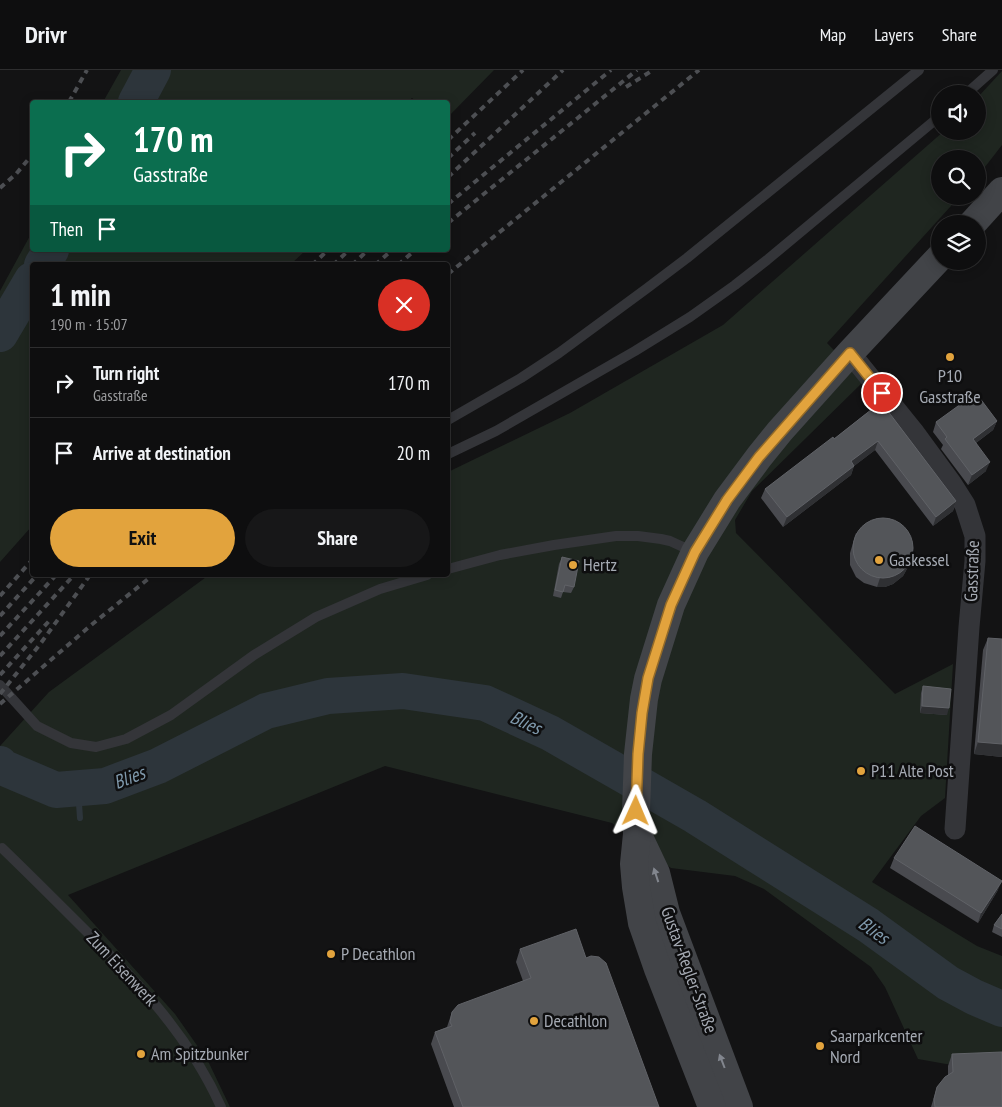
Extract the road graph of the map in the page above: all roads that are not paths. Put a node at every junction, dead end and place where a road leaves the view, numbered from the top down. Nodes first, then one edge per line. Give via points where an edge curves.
1 (919, 70) edge
2 (993, 70) edge
3 (976, 85) edge
4 (931, 123) edge
5 (1000, 198) edge
6 (982, 215) edge
7 (931, 267) edge
8 (850, 353) junction
9 (450, 419) edge
10 (450, 453) edge
11 (695, 552) junction
12 (450, 568) edge
13 (420, 577) edge
14 (0, 686) edge
15 (955, 829) dead end
16 (637, 834) junction
17 (2, 848) dead end
18 (642, 923) junction
19 (221, 1107) edge
20 (697, 1107) edge
21 (712, 1107) edge
22 (739, 1107) edge

1 - 9 lane via 646,290 521,378
2 - 3 lane
4 - 10 lane via 767,260 690,317 496,431
5 - 6 main road
7 - 8 main road, Gustav-Regler-Straße
8 - 11 main road, Gustav-Regler-Straße via 759,457 727,500
8 - 15 street, Gasstraße via 951,483 965,505 975,536
11 - 12 lane via 661,539 616,536 500,555
11 - 16 main road, Gustav-Regler-Straße via 671,605 648,678 638,754
13 - 14 lane via 380,589 316,617 254,655 171,715 126,739 104,745 71,743 37,726
16 - 18 main road, Gustav-Regler-Straße via 634,864
22 -> 16 main road, Gustav-Regler-Straße via 666,913 656,873
17 - 19 lane, Zum Eisenwerk via 155,1003 194,1056
18 - 20 main road via 652,988
18 - 21 main road, Gustav-Regler-Straße

